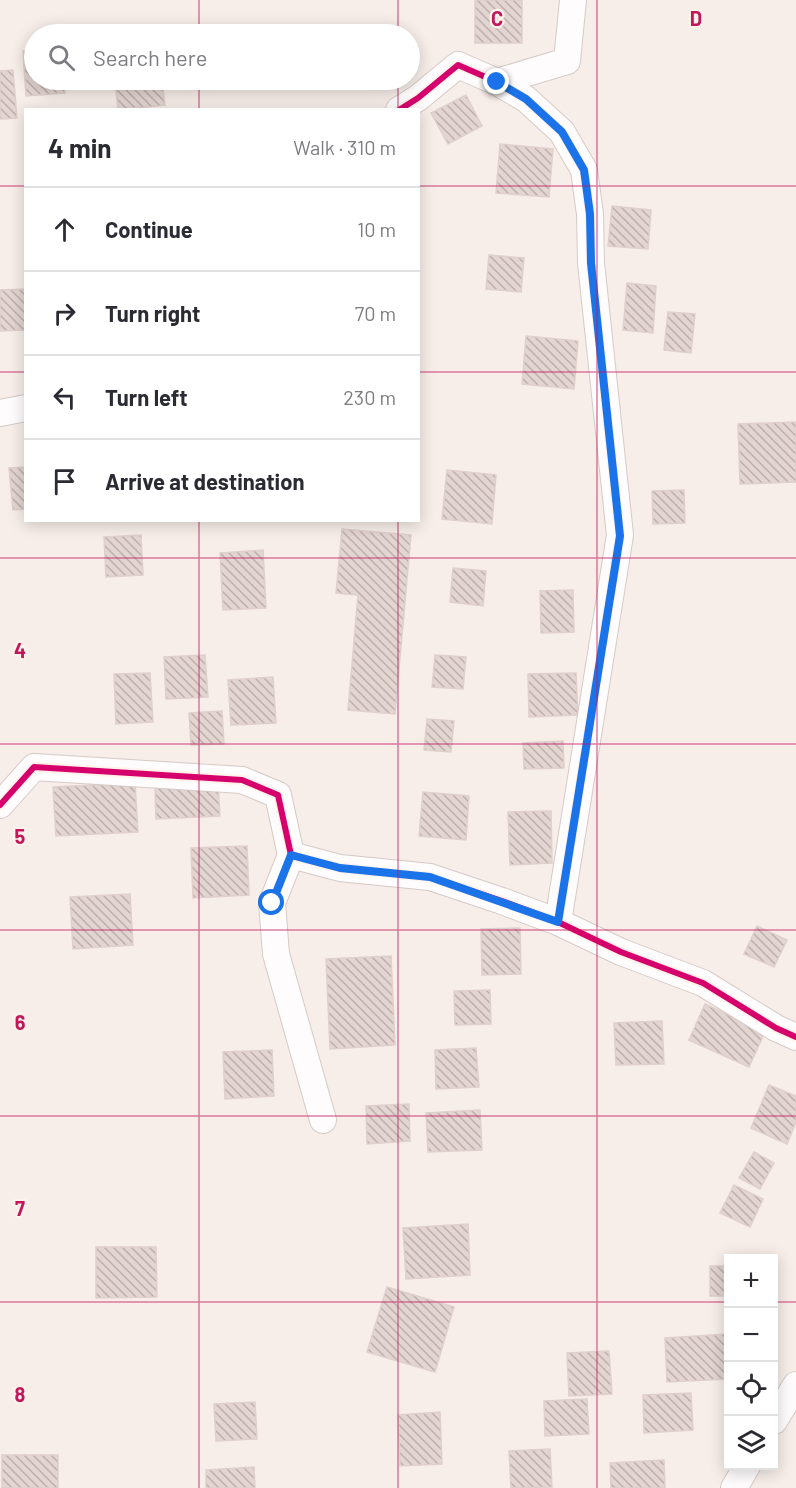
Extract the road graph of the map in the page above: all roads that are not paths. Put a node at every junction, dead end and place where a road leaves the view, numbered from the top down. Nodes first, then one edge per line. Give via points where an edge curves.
1 (573, 0) edge
2 (497, 82) junction
3 (402, 108) edge
4 (24, 408) edge
5 (0, 413) edge
6 (0, 805) edge
7 (291, 855) junction
8 (558, 922) junction
9 (796, 1037) edge
10 (322, 1120) dead end
11 (796, 1385) edge
12 (777, 1416) edge
13 (745, 1470) edge
14 (734, 1488) edge

1 - 2 street via 567,61
2 - 3 street via 458,65
2 - 8 street via 526,99 562,132 584,170 620,536
4 - 5 street
6 - 7 street via 34,767 242,780 279,795
7 - 8 street via 340,868 430,877
7 - 10 street via 272,903 276,954
8 - 9 street via 621,952 702,983
11 - 12 street
13 - 14 street

